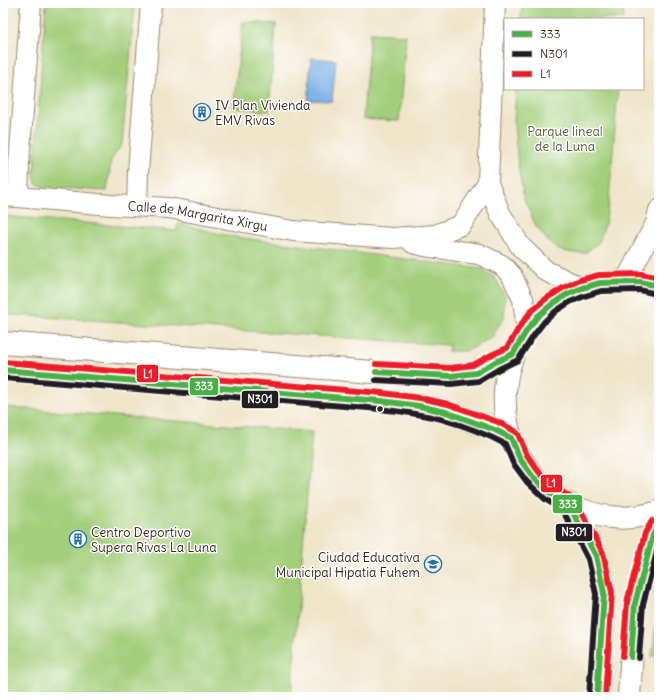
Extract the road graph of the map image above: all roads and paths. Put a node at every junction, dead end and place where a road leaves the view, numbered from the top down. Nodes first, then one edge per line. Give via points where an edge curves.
1 (31, 3) edge
2 (151, 3) edge
3 (495, 3) edge
4 (488, 183) junction
5 (10, 196) edge
6 (137, 206) junction
7 (659, 210) edge
8 (393, 238) junction
9 (625, 282) junction
10 (659, 286) edge
11 (582, 288) junction
12 (526, 330) junction
13 (3, 343) edge
14 (513, 354) junction
15 (3, 370) edge
16 (511, 438) junction
17 (569, 505) junction
18 (659, 512) edge
19 (659, 525) edge
20 (597, 697) edge
21 (629, 697) edge

1 - 5 street via 19,157
2 - 6 street
3 - 4 street
4 - 8 street, Calle de Margarita Xirgu via 461,225 435,235
4 - 11 street via 500,213 522,247 546,271
5 - 6 street, Calle de Margarita Xirgu
6 - 8 street, Calle de Margarita Xirgu via 169,208 293,231
7 - 9 street via 656,224
8 - 12 street, Calle de Margarita Xirgu via 425,246 479,254 502,264 512,276 523,299
9 - 10 street
9 - 11 street via 600,283
11 - 12 street via 551,305
12 - 14 street
13 - 14 street via 451,376 476,373
14 - 16 street via 504,396
15 - 16 street via 381,400 446,412
16 - 17 street via 533,477 550,493
17 - 18 street via 593,514 618,518
17 - 20 street via 596,556 604,593
19 - 21 street via 653,535 635,603

